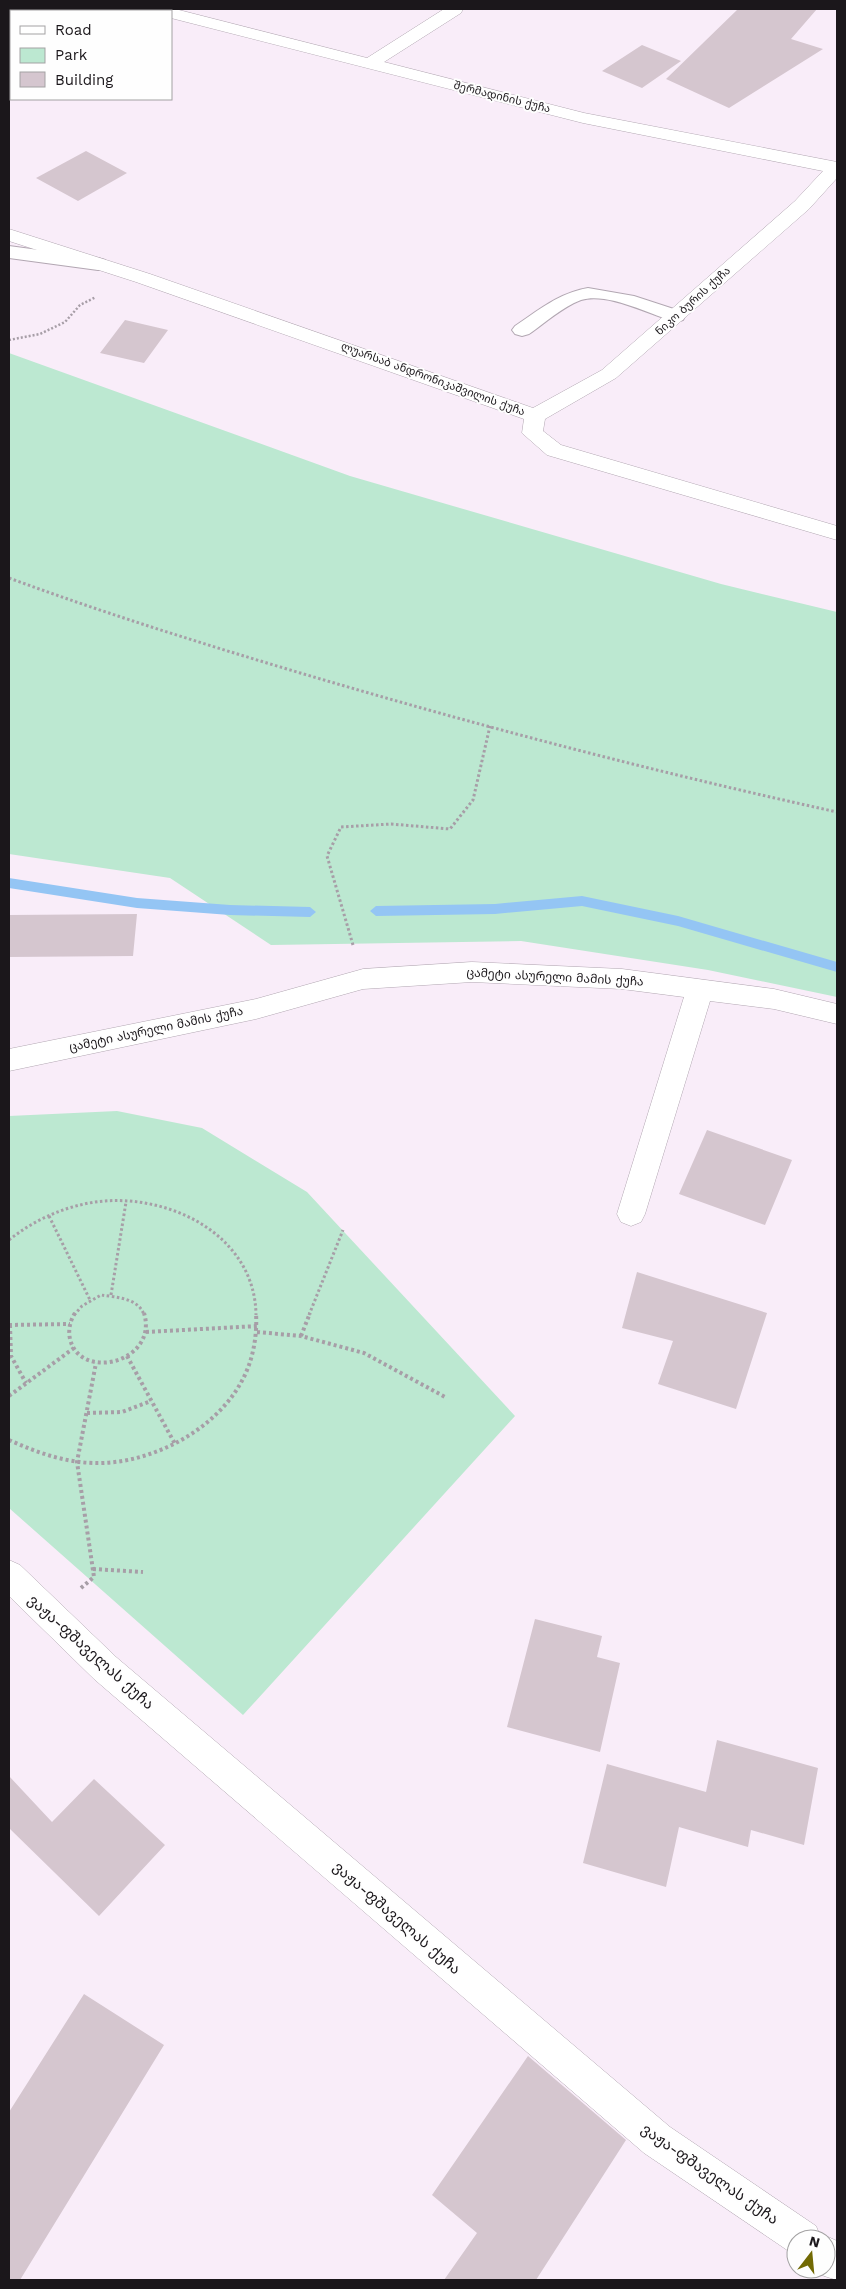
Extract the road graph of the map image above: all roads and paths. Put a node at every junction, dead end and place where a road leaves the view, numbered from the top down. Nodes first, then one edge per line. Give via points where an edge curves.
1 (455, 9) edge
2 (172, 13) edge
3 (371, 63) junction
4 (837, 167) edge
5 (815, 192) junction
6 (837, 197) edge
7 (9, 235) edge
8 (9, 252) edge
9 (98, 264) junction
10 (143, 278) junction
11 (676, 316) junction
12 (522, 330) dead end
13 (9, 340) edge
14 (535, 416) junction
15 (837, 533) edge
16 (9, 578) edge
17 (490, 726) junction
18 (837, 812) edge
19 (363, 980) junction
20 (700, 989) junction
21 (837, 1014) edge
22 (9, 1060) edge
23 (126, 1202) junction
24 (631, 1214) dead end
25 (49, 1216) junction
26 (343, 1230) dead end
27 (9, 1240) edge
28 (110, 1295) junction
29 (90, 1300) junction
30 (9, 1324) edge
31 (70, 1324) junction
32 (258, 1326) junction
33 (146, 1332) junction
34 (257, 1332) junction
35 (301, 1336) junction
36 (74, 1348) junction
37 (127, 1356) junction
38 (96, 1362) junction
39 (26, 1383) junction
40 (9, 1396) edge
41 (447, 1398) dead end
42 (151, 1401) junction
43 (87, 1414) junction
44 (9, 1440) edge
45 (175, 1444) junction
46 (77, 1462) junction
47 (93, 1569) junction
48 (143, 1572) dead end
49 (9, 1576) edge
50 (50, 1616) junction
51 (788, 2229) edge

1 - 3 street
2 - 3 street, შერმადინის ქუჩა
3 - 4 street, შერმადინის ქუჩა via 583,118
4 - 5 street, ნიკო ბურის ქუჩა
5 - 6 street
5 - 11 street, ნიკო ბურის ქუჩა
7 - 9 street, ლუარსაბ ანდრონიკაშვილის ქუჩა
8 - 9 lane
9 - 10 street, ლუარსაბ ანდრონიკაშვილის ქუჩა
10 - 13 path via 102,293 80,305 65,322 40,334
10 - 14 street, ლუარსაბ ანდრონიკაშვილის ქუჩა
11 - 12 lane via 605,295 588,294 568,300
11 - 14 street, ნიკო ბურის ქუჩა via 609,374
14 - 15 street, ლუარსაბ ანდრონიკაშვილის ქუჩა via 532,433 554,450
16 - 17 path via 84,606 374,695
17 - 18 path via 707,784
17 - 19 path via 473,800 450,829 391,824 341,827 327,856
19 - 20 street, ცამეტი ასურელი მამის ქუჩა via 472,972 622,979
19 - 22 street, ცამეტი ასურელი მამის ქუჩა via 256,1009
20 - 21 street, ცამეტი ასურელი მამის ქუჩა via 774,999
20 - 24 street
23 - 25 path via 108,1201
23 - 28 path
23 - 32 path via 172,1209 199,1222 223,1240 241,1262 254,1288
25 - 27 path
25 - 29 path
26 - 35 path
28 - 29 path
28 - 33 path via 134,1301 144,1312
29 - 31 path via 73,1315
30 - 31 path
30 - 39 path via 11,1356
31 - 36 path via 68,1330
32 - 33 path
32 - 34 path
33 - 37 path via 143,1342
34 - 35 path
34 - 45 path via 256,1346 246,1375 228,1402 204,1426
35 - 41 path via 364,1353
36 - 38 path via 81,1356
36 - 39 path
37 - 38 path via 114,1362
37 - 42 path
38 - 43 path
39 - 40 path
42 - 43 path via 122,1412
42 - 45 path
43 - 46 path
44 - 46 path via 38,1454
45 - 46 path via 141,1458 106,1463
46 - 47 path
47 - 48 path
47 - 50 path via 94,1577
49 - 50 street, ვაჟა-ფშაველას ქუჩა
50 - 51 street, ვაჟა-ფშაველას ქუჩა via 113,1674 657,2140

